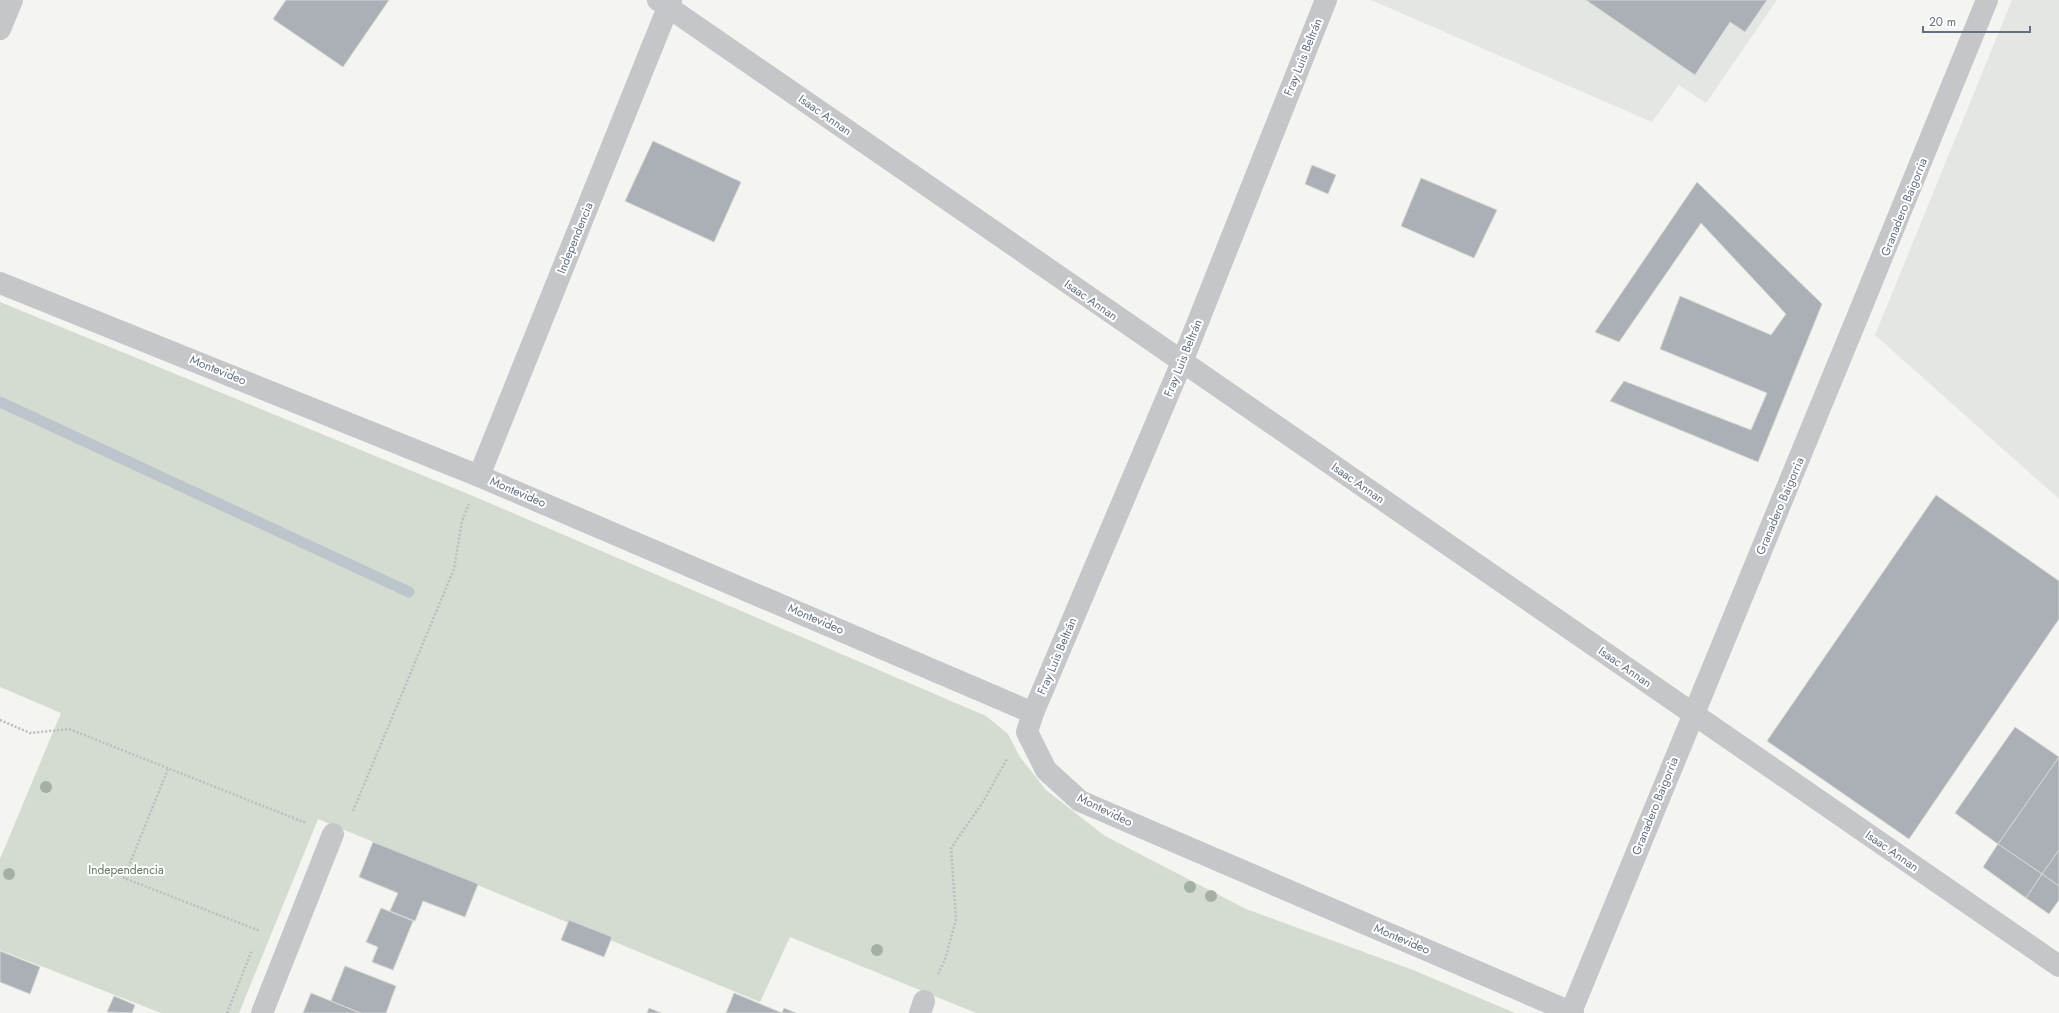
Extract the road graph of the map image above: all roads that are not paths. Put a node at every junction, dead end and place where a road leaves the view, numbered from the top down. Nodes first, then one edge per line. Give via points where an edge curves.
1 (12, 0) edge
2 (1326, 0) edge
3 (1987, 0) edge
4 (666, 2) edge
5 (0, 29) edge
6 (0, 283) edge
7 (1182, 362) junction
8 (479, 476) junction
9 (1693, 714) junction
10 (1030, 723) junction
11 (333, 834) road end
12 (2059, 966) edge
13 (262, 1013) edge
14 (1572, 1013) edge

1 - 5 street
2 - 7 street, Fray Luis Beltrán
3 - 9 street, Granadero Baigorria via 1851,336
4 - 7 street, Isaac Annan
4 - 8 street, Independencia
6 - 8 street, Montevideo
7 - 9 street, Isaac Annan
7 - 10 street, Fray Luis Beltrán
8 - 10 street, Montevideo
9 - 12 street, Isaac Annan
9 - 14 street, Granadero Baigorria
10 - 14 street, Montevideo via 1046,770 1080,801
11 - 13 street

